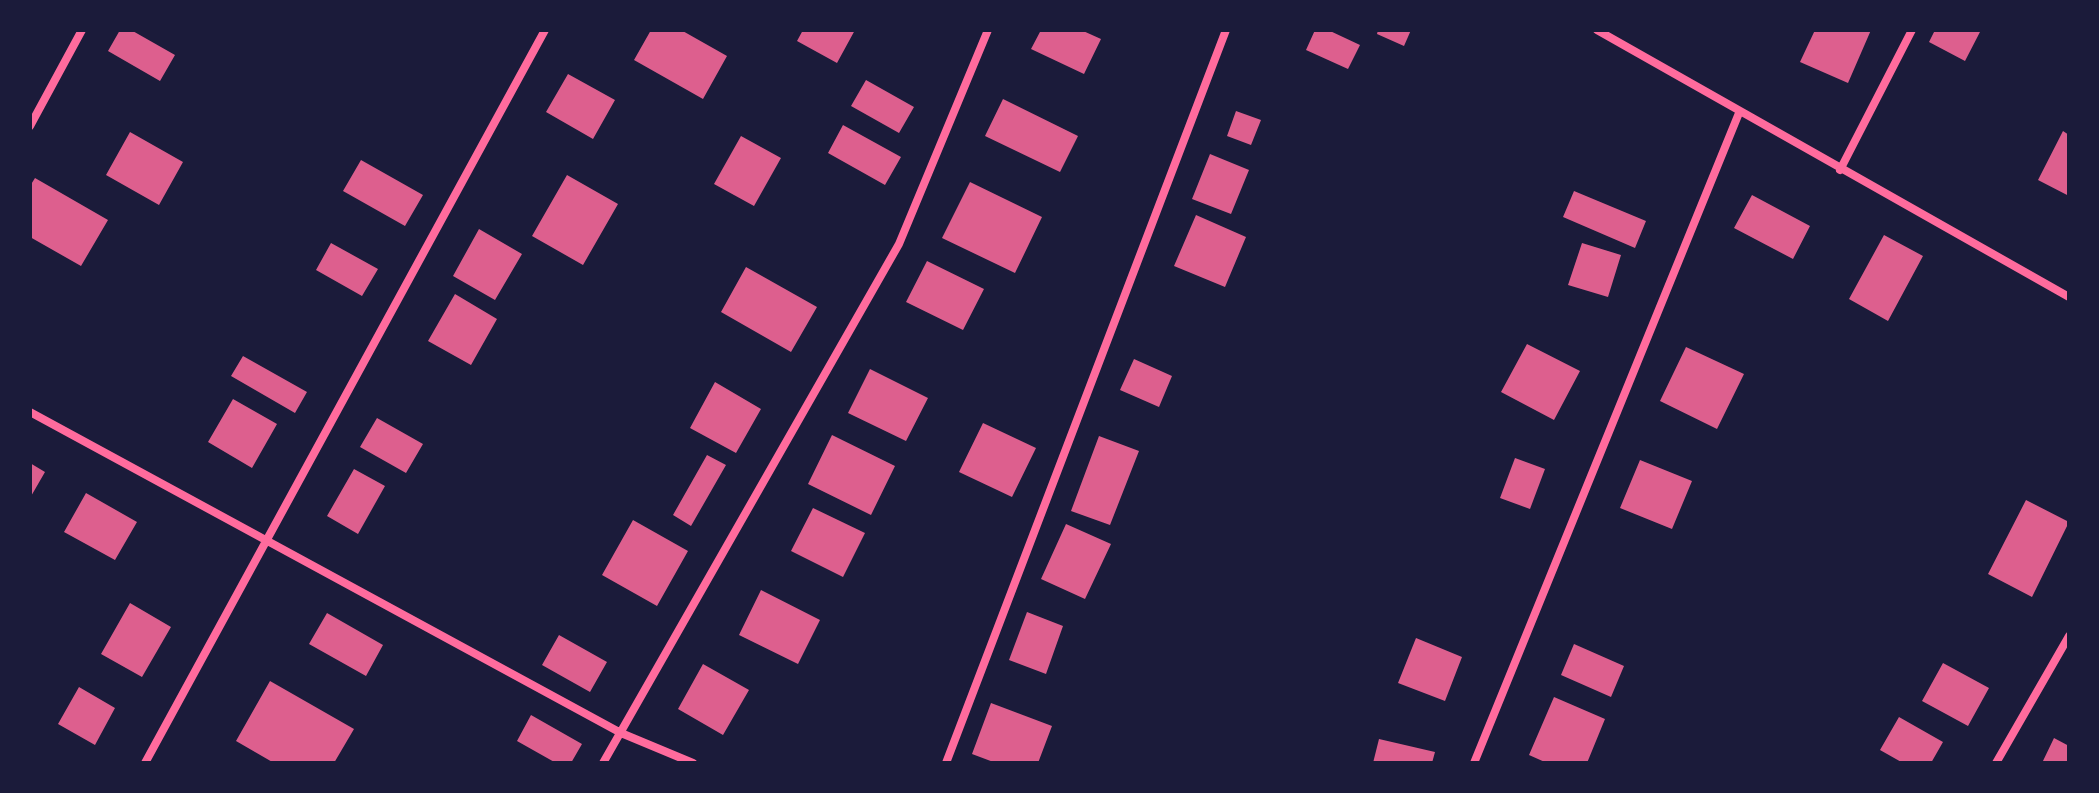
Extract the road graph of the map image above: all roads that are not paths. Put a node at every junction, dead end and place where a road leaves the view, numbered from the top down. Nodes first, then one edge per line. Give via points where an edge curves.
1 (82, 30) edge
2 (545, 30) edge
3 (988, 30) edge
4 (1226, 30) edge
5 (1597, 30) edge
6 (1912, 30) edge
7 (1739, 113) junction
8 (30, 126) edge
9 (1840, 170) junction
10 (2069, 297) edge
11 (30, 412) edge
12 (265, 540) junction
13 (2069, 636) edge
14 (621, 733) junction
15 (145, 763) edge
16 (603, 763) edge
17 (693, 763) edge
18 (946, 763) edge
19 (1474, 763) edge
20 (1996, 763) edge

1 - 8 street
2 - 12 street
3 - 14 street via 899,244
4 - 18 street
5 - 7 street
6 - 9 street
7 - 9 street
7 - 19 street
9 - 10 street
11 - 12 street
12 - 14 street
12 - 15 street
13 - 20 street
14 - 16 street
14 - 17 street

